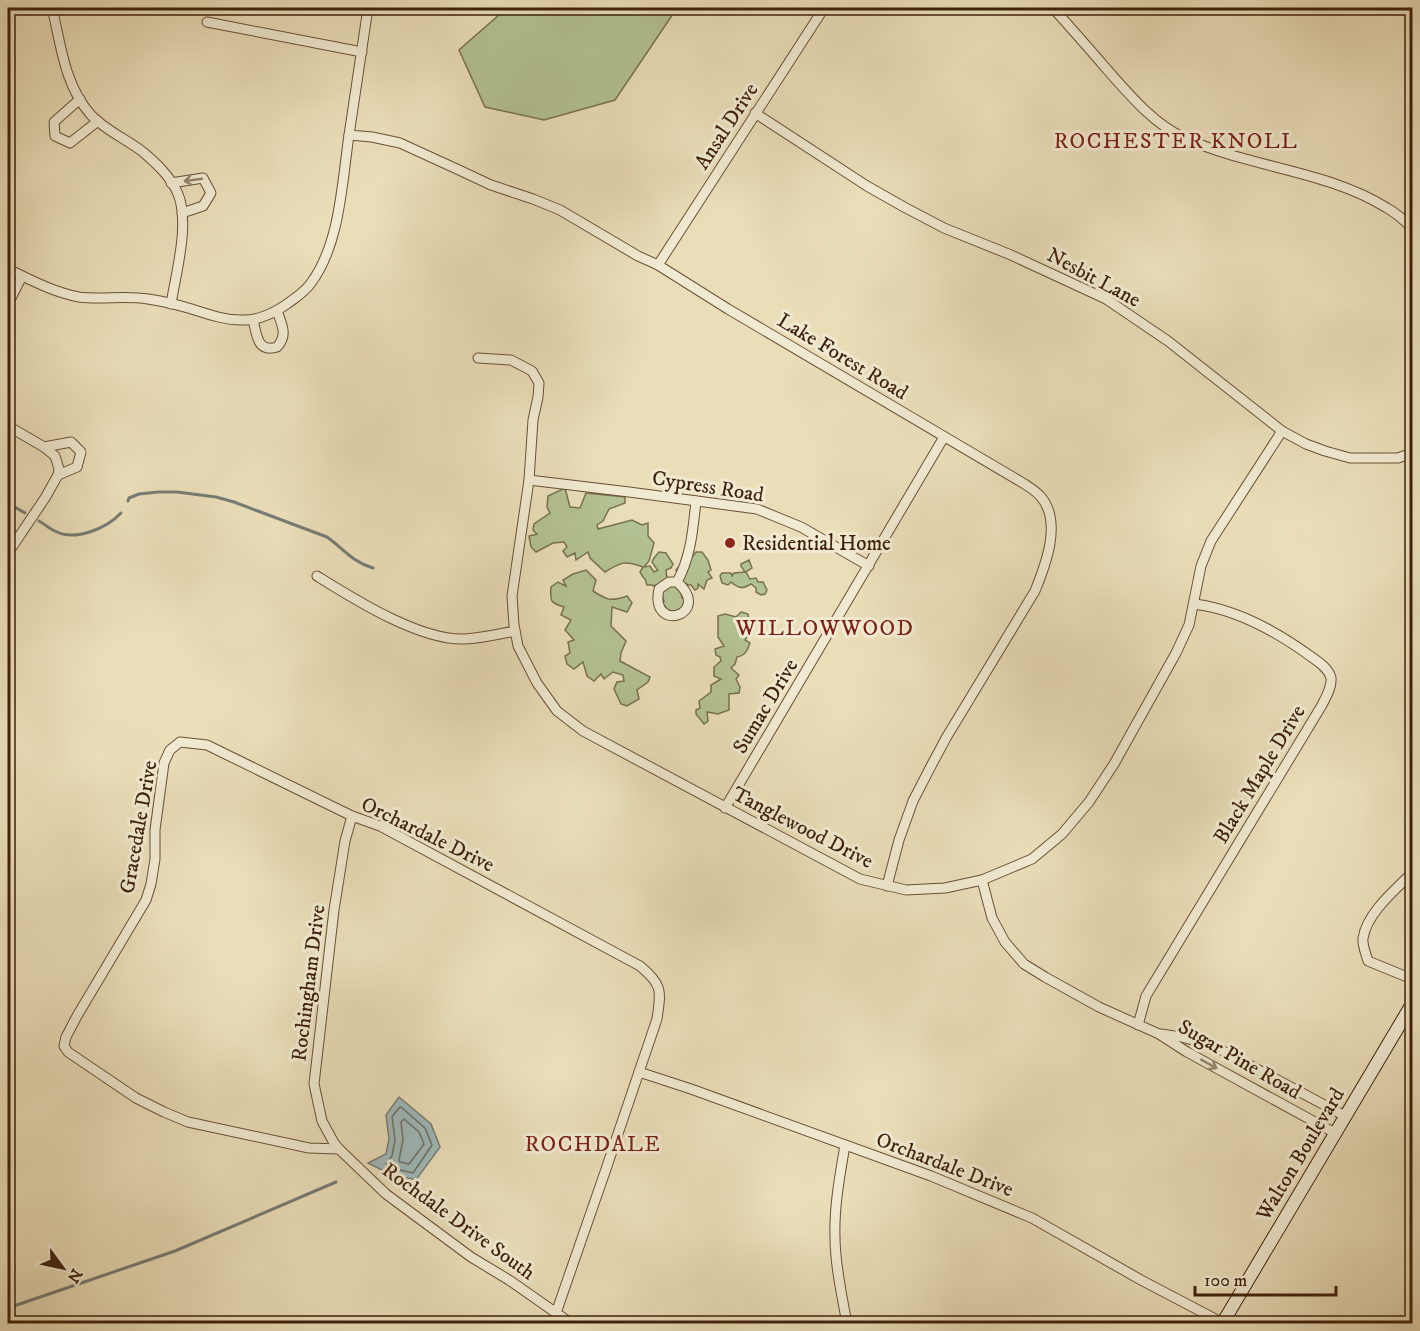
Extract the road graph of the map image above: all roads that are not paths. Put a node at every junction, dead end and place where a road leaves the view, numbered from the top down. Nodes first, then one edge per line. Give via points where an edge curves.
1 (52, 8) edge
2 (368, 8) edge
3 (824, 8) edge
4 (1053, 8) edge
5 (207, 22) dead end
6 (362, 52) junction
7 (80, 99) junction
8 (755, 113) junction
9 (98, 121) junction
10 (349, 135) junction
11 (171, 183) junction
12 (182, 213) junction
13 (1413, 228) edge
14 (658, 265) junction
15 (8, 269) edge
16 (22, 276) junction
17 (8, 304) edge
18 (171, 304) junction
19 (277, 311) junction
20 (253, 320) junction
21 (478, 357) dead end
22 (8, 426) edge
23 (1282, 431) junction
24 (944, 437) junction
25 (44, 447) junction
26 (1413, 453) edge
27 (58, 475) junction
28 (529, 480) junction
29 (696, 501) junction
30 (8, 553) edge
31 (869, 566) junction
32 (317, 576) dead end
33 (677, 582) dead end
34 (1194, 604) junction
35 (515, 631) junction
36 (180, 742) joint
37 (726, 808) junction
38 (352, 816) junction
39 (1413, 873) edge
40 (982, 880) junction
41 (887, 886) junction
42 (1413, 979) edge
43 (1413, 1004) edge
44 (1138, 1025) junction
45 (1159, 1034) junction
46 (639, 1072) junction
47 (1345, 1116) junction
48 (1335, 1133) junction
49 (844, 1145) junction
50 (339, 1149) junction
51 (556, 1313) junction
52 (572, 1323) edge
53 (847, 1323) edge
54 (1222, 1323) edge

1 - 7 street via 64,65
2 - 6 street
3 - 8 street, Ansal Drive
4 - 13 street via 1133,99 1183,138 1356,192 1388,208
5 - 6 street
6 - 10 street
7 - 9 street
7 - 9 street via 54,122 55,136 70,143
8 - 14 street, Ansal Drive
8 - 23 street, Nesbit Lane via 904,207 1106,299 1168,341
9 - 11 street via 163,169
10 - 14 street, Lake Forest Road via 400,143 491,185 560,210
10 - 19 street via 329,251 310,285
11 - 12 street
12 -> 11 street via 203,206 211,193 203,178
12 - 18 street via 183,232
14 - 24 street, Lake Forest Road
15 - 16 street
16 - 17 street
16 - 18 street via 80,297 146,298
18 - 20 street via 226,319
19 - 20 street
19 - 20 street via 284,337 277,347 265,348 258,342
21 - 28 street, Tanglewood Drive via 511,360 532,371 539,382
22 - 25 street
23 - 26 street, Nesbit Lane via 1306,444 1350,458 1398,458
23 - 34 street, Tanglewood Drive via 1210,541
24 - 31 street, Sumac Drive
24 - 41 street, Lake Forest Road via 1037,492 1051,516 1050,549 1035,591 946,738 913,801
25 - 27 street via 55,456
25 - 27 street via 71,442 81,453 77,467
27 - 30 street
28 - 29 street, Cypress Road
28 - 35 street, Tanglewood Drive via 512,596
29 - 31 street, Cypress Road via 765,512 801,527
29 - 33 street via 693,534
31 - 37 street, Sumac Drive
32 - 35 street via 407,626 436,635 463,639
34 - 40 street, Tanglewood Drive via 1176,653 1089,801 1062,834 1032,859
34 - 44 street, Black Maple Drive via 1258,625 1295,645 1326,668 1331,678 1322,705 1146,996
35 - 37 street, Tanglewood Drive via 528,666 557,711 583,731
36 - 38 street, Orchardale Drive via 207,745
36 - 50 street, Gracedale Drive via 170,750 164,763 155,859 146,900 77,1016 64,1046 79,1061 136,1098 188,1122 309,1148
37 - 41 street, Tanglewood Drive via 860,879
38 - 46 street, Orchardale Drive via 380,826 493,886 652,976 660,996 657,1019
38 - 50 street, Rochingham Drive via 334,910 314,1084 322,1121
39 - 42 street via 1369,920 1362,940 1368,961
40 - 41 street, Tanglewood Drive via 945,888 906,890
40 - 44 street, Sugar Pine Road via 992,918 1005,942 1024,964
43 - 47 main road, Walton Boulevard
44 - 45 street, Sugar Pine Road
45 - 47 street, Sugar Pine Road via 1212,1045
45 -> 48 street, Sugar Pine Road
46 - 49 street, Orchardale Drive
46 - 51 street
47 - 48 main road, Walton Boulevard
48 - 54 main road, Walton Boulevard
49 - 53 street via 834,1236
49 - 54 street, Orchardale Drive via 1032,1218
50 - 51 street, Rochdale Drive South via 386,1194
51 - 52 street, Rochdale Drive South

